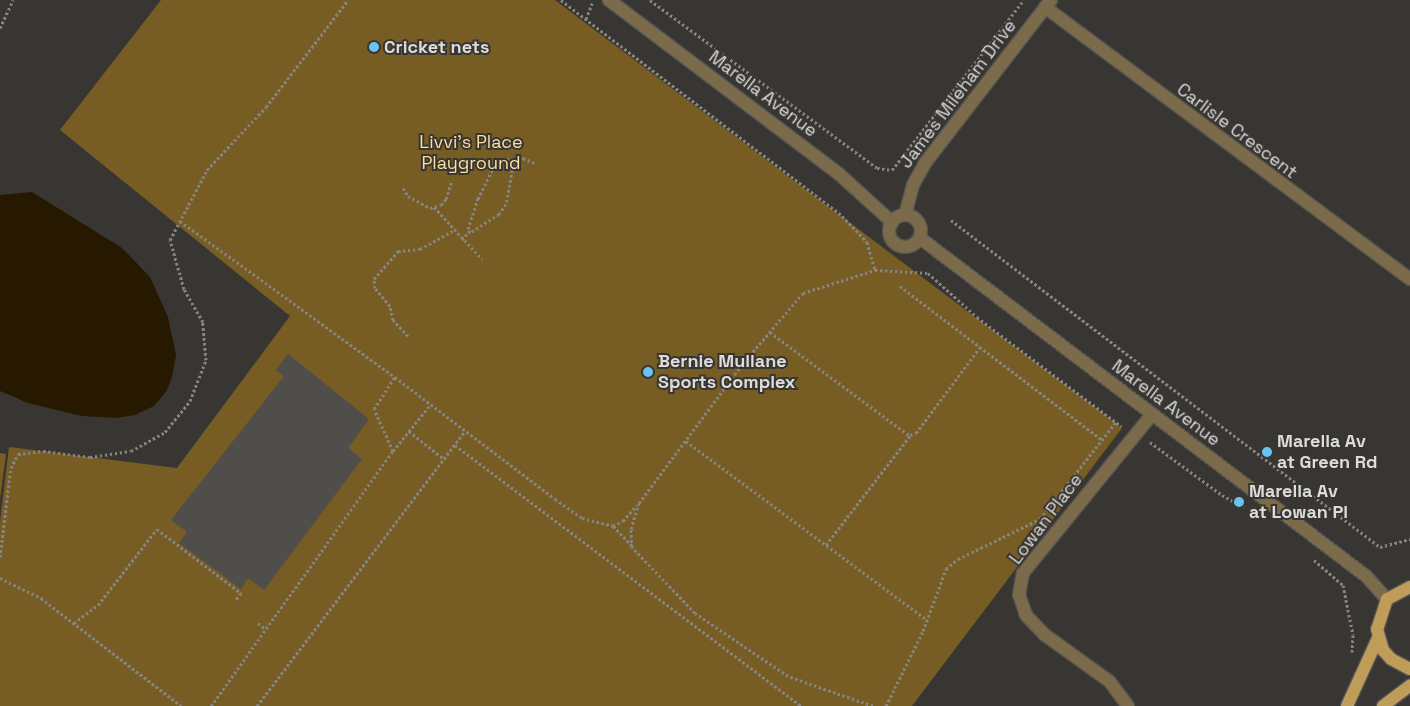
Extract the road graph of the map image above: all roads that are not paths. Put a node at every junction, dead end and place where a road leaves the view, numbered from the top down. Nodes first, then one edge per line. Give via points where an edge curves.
1 (609, 0) edge
2 (1048, 4) edge
3 (905, 215) junction
4 (892, 222) junction
5 (920, 238) junction
6 (1410, 279) edge
7 (1152, 414) junction
8 (1410, 587) edge
9 (1387, 599) junction
10 (1378, 638) junction
11 (1410, 669) edge
12 (1410, 686) edge
13 (1128, 706) edge
14 (1347, 706) edge
15 (1383, 706) edge

1 - 4 street, Marella Avenue via 839,174
2 - 3 street, James Mileham Drive via 925,163 913,185
2 - 6 street, Carlisle Crescent
3 - 4 street
3 - 5 street via 920,223
4 - 5 street via 890,235 896,245 908,247
5 - 7 street, Marella Avenue
7 - 9 street, Marella Avenue via 1366,576
7 - 13 street, Lowan Place via 1024,573 1019,595 1026,615 1045,635 1108,681
8 - 9 main road
9 - 10 main road via 1378,620
10 - 11 main road via 1391,659
10 - 14 main road
12 - 15 main road

